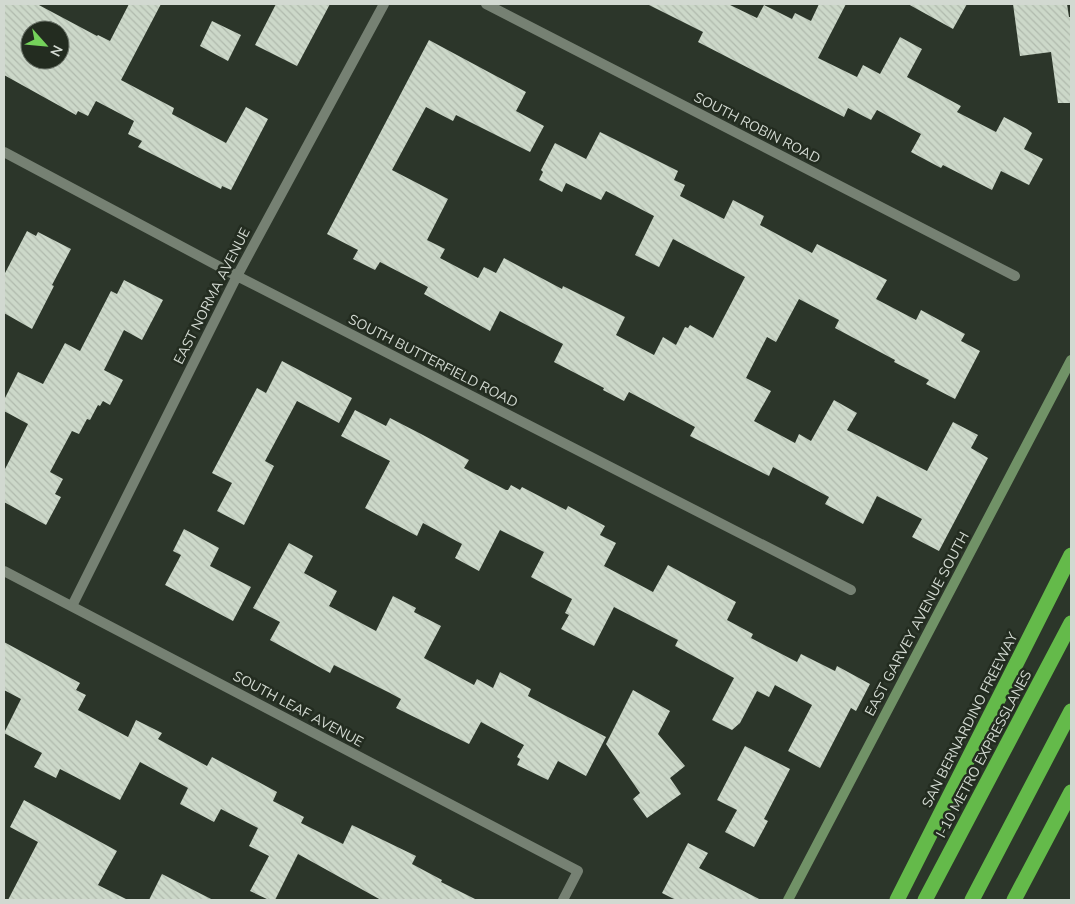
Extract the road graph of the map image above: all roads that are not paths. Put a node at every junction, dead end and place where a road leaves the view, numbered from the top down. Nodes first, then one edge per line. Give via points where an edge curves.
1 (384, 4) edge
2 (486, 4) edge
3 (4, 152) edge
4 (236, 276) junction
5 (1015, 276) dead end
6 (1071, 360) edge
7 (1071, 555) edge
8 (4, 571) edge
9 (851, 590) dead end
10 (72, 606) junction
11 (1071, 623) edge
12 (1071, 711) edge
13 (1071, 792) edge
14 (563, 900) edge
15 (788, 900) edge
16 (897, 900) edge
17 (925, 900) edge
18 (972, 900) edge
19 (1014, 900) edge

1 - 4 street, EAST NORMA AVENUE
2 - 5 street, SOUTH ROBIN ROAD
3 - 4 street, SOUTH BUTTERFIELD ROAD
4 - 9 street, SOUTH BUTTERFIELD ROAD
4 - 10 street, EAST NORMA AVENUE
6 - 15 street, EAST GARVEY AVENUE SOUTH
7 - 16 highway, SAN BERNARDINO FREEWAY
8 - 10 street, SOUTH LEAF AVENUE
10 - 14 street, SOUTH LEAF AVENUE via 578,871
11 - 17 highway, I-10 METRO EXPRESSLANES
12 - 18 highway
13 - 19 highway

